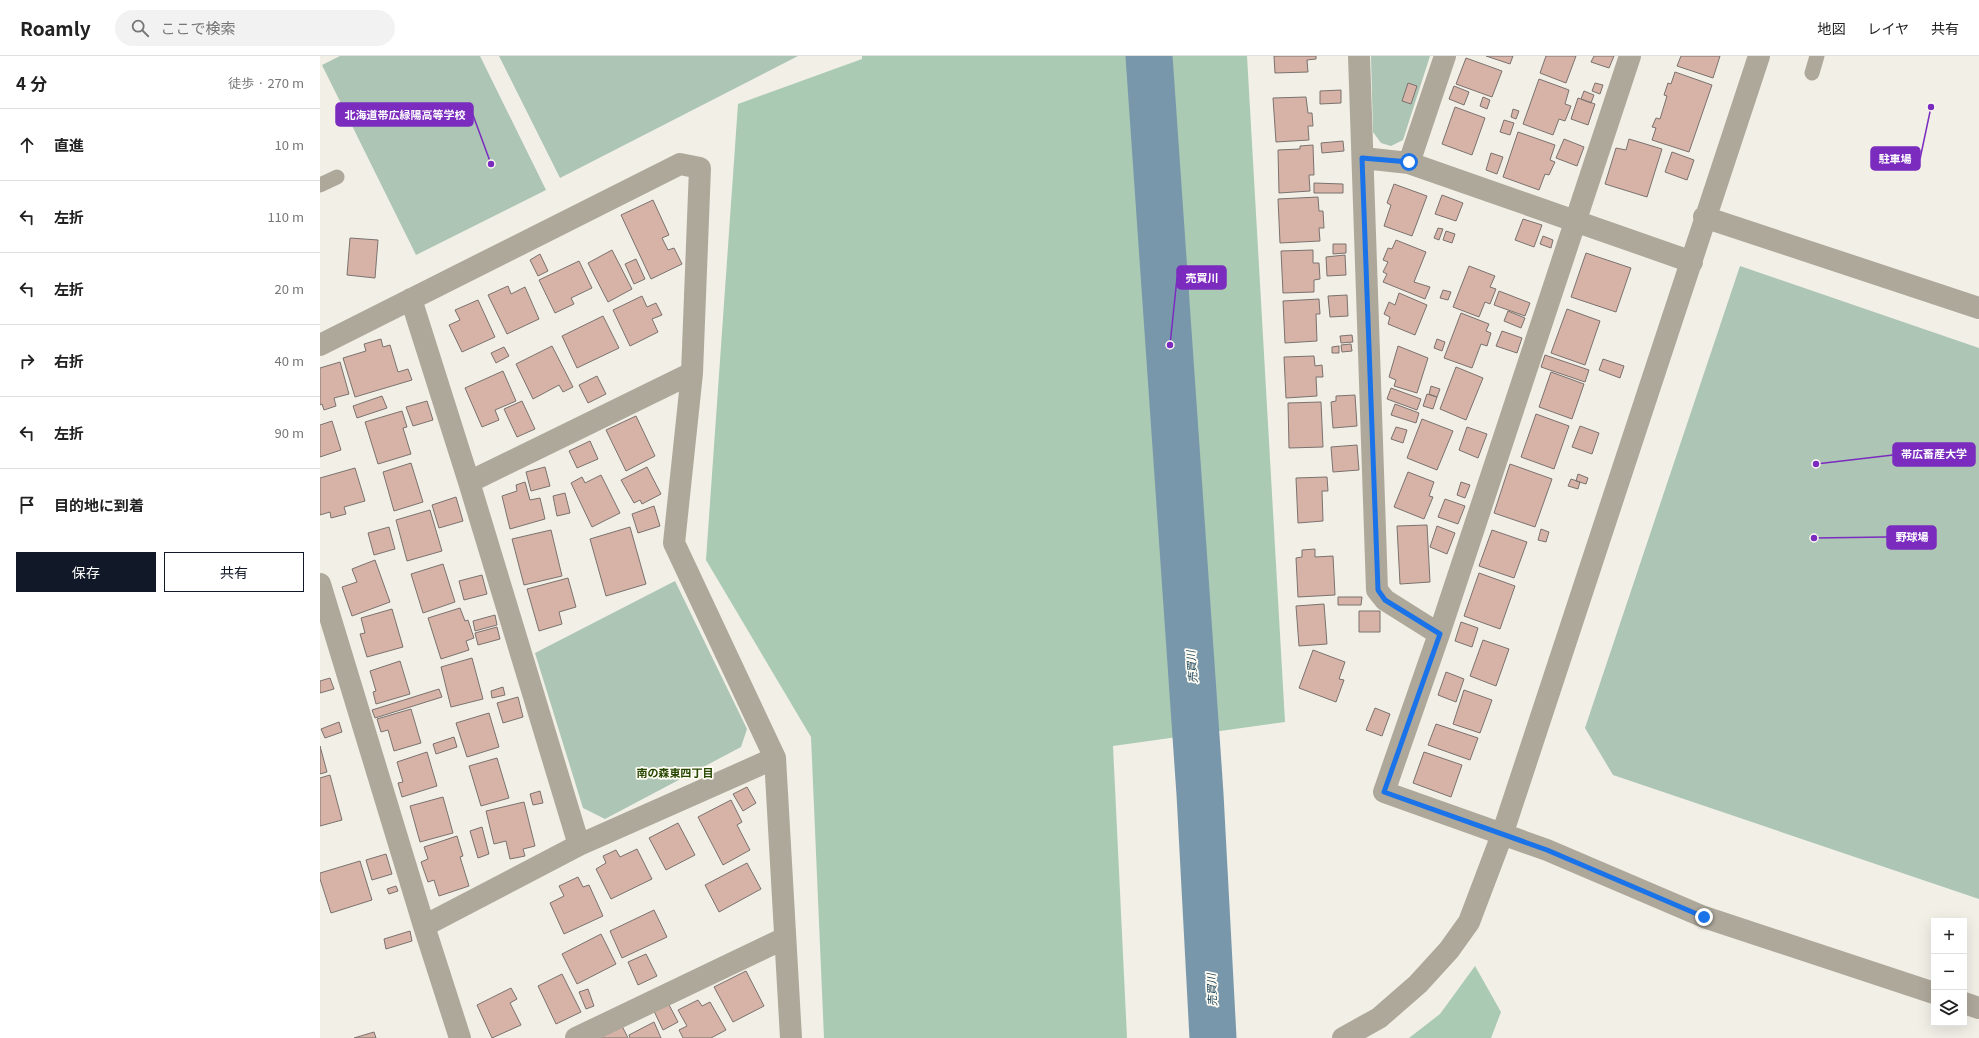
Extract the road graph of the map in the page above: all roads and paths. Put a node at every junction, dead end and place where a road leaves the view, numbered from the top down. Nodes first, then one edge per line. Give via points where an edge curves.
1 (1358, 56) edge
2 (1445, 56) edge
3 (1630, 56) edge
4 (1759, 56) edge
5 (1817, 56) edge
6 (1812, 73) dead end
7 (1362, 158) junction
8 (1409, 162) junction
9 (337, 177) dead end
10 (320, 185) edge
11 (1704, 217) junction
12 (1576, 220) junction
13 (1692, 262) junction
14 (411, 299) junction
15 (1979, 308) edge
16 (320, 345) edge
17 (692, 373) junction
18 (470, 482) junction
19 (320, 584) edge
20 (1440, 634) junction
21 (775, 758) junction
22 (1502, 835) junction
23 (579, 846) junction
24 (424, 926) junction
25 (785, 938) junction
26 (1931, 992) edge
27 (1967, 1004) edge
28 (1979, 1008) edge
29 (460, 1038) edge
30 (576, 1038) edge
31 (791, 1038) edge
32 (1343, 1038) edge

1 - 7 street
2 - 8 street
3 - 12 street
4 - 11 street
5 - 6 lane
7 - 8 street
7 - 20 street via 1378,590 1385,600
8 - 12 street
9 - 10 lane
11 - 13 street
11 - 15 street
12 - 13 street
12 - 20 street
13 - 22 street
14 - 16 street
14 - 17 street via 680,164 700,168
14 - 18 street
17 - 18 street
17 - 21 street via 674,543
18 - 23 street
19 - 24 street
20 - 22 street via 1384,792
21 - 23 street
21 - 25 street
22 - 26 street via 1547,850 1704,917
22 - 32 street via 1469,922 1449,950 1418,984 1379,1018
23 - 24 street
24 - 29 street
25 - 30 street
25 - 31 street
27 - 28 street

